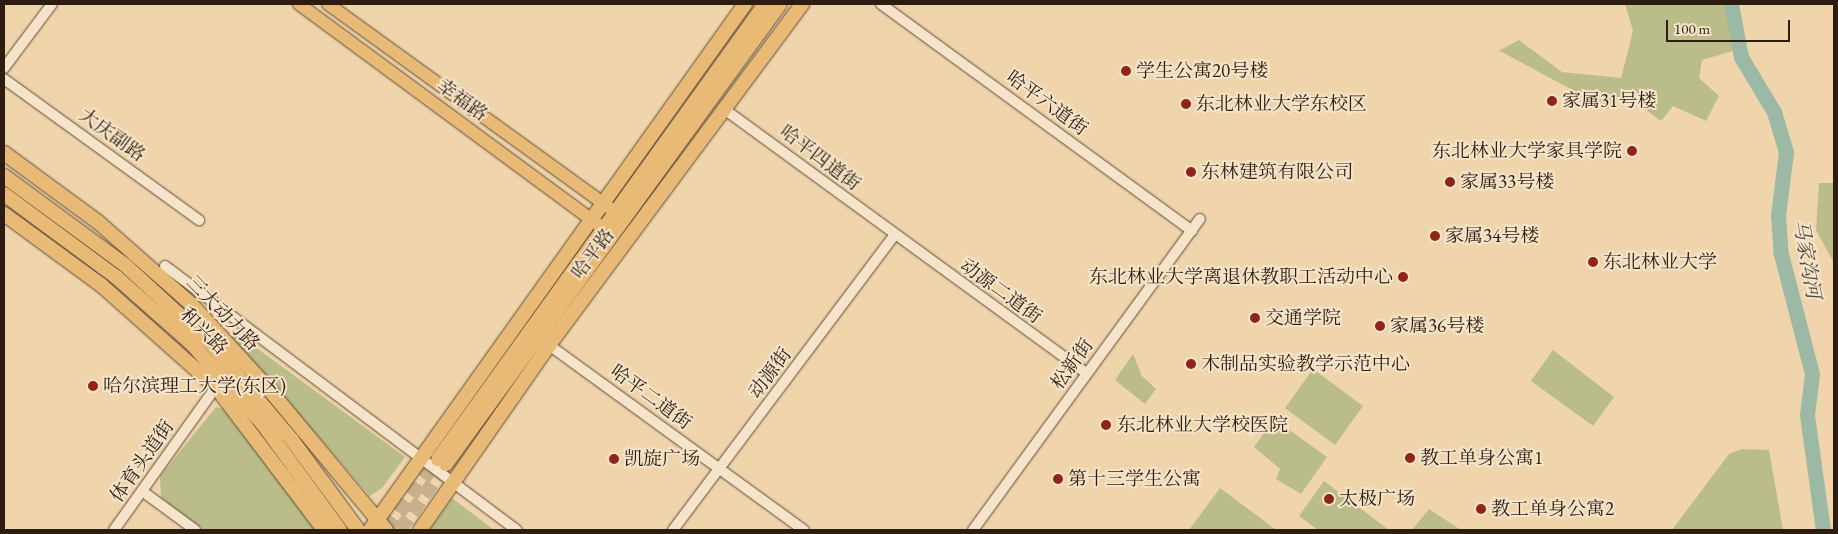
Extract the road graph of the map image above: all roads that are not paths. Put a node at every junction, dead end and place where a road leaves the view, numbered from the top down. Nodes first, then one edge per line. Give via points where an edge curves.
1 (52, 4) edge
2 (299, 4) edge
3 (328, 4) edge
4 (745, 4) edge
5 (765, 4) edge
6 (780, 4) edge
7 (802, 4) edge
8 (881, 4) edge
9 (4, 68) edge
10 (4, 79) edge
11 (724, 109) junction
12 (4, 153) edge
13 (4, 176) edge
14 (4, 194) edge
15 (601, 202) junction
16 (614, 211) junction
17 (4, 214) edge
18 (589, 217) junction
19 (1200, 219) dead end
20 (199, 220) dead end
21 (602, 227) junction
22 (1192, 231) junction
23 (894, 236) junction
24 (629, 238) junction
25 (165, 266) dead end
26 (588, 266) junction
27 (533, 297) junction
28 (549, 345) junction
29 (1087, 374) junction
30 (216, 387) junction
31 (420, 460) junction
32 (719, 469) junction
33 (453, 485) junction
34 (142, 491) junction
35 (378, 527) edge
36 (114, 530) edge
37 (195, 530) edge
38 (324, 530) edge
39 (340, 530) edge
40 (358, 530) edge
41 (420, 530) edge
42 (518, 530) edge
43 (673, 530) edge
44 (804, 530) edge
45 (973, 530) edge

1 - 9 street
2 - 18 main road, 幸福路
3 - 15 main road, 幸福路
4 - 15 highway, 哈平路
5 - 16 highway, 哈平路
6 - 26 highway, 哈平路
7 - 11 highway, 哈平路
8 - 22 street, 哈平六道街
10 - 20 street, 大庆副路
11 - 23 street, 哈平四道街
11 - 24 highway, 哈平路
12 - 35 highway, 三大动力路 via 98,222 191,304
13 - 40 highway via 125,266 199,332 286,432
14 - 39 highway, 和兴路 via 77,247 160,315 219,373 262,423
15 - 16 main road, 幸福路
15 - 18 highway, 哈平路
16 - 21 highway, 哈平路
17 - 30 highway via 101,285
18 - 21 main road, 幸福路
18 - 27 highway, 哈平路
19 - 22 street, 松新街
21 - 26 highway, 哈平路 via 442,462
21 - 27 highway
22 - 29 street, 松新街
23 - 29 street, 动源二道街
23 - 32 street, 动源街
24 - 26 highway
24 - 28 highway, 哈平路
25 - 31 street
27 - 31 highway, 哈平路
28 - 32 street, 哈平二道街
28 - 33 highway, 哈平路
29 - 45 street, 松新街
30 - 34 street, 体育头道街
30 - 38 highway
31 - 33 street
31 - 35 highway, 哈平路
32 - 43 street, 动源街
32 - 44 street, 哈平二道街
33 - 41 highway, 哈平路
33 - 42 street
34 - 36 street, 体育头道街
34 - 37 street

